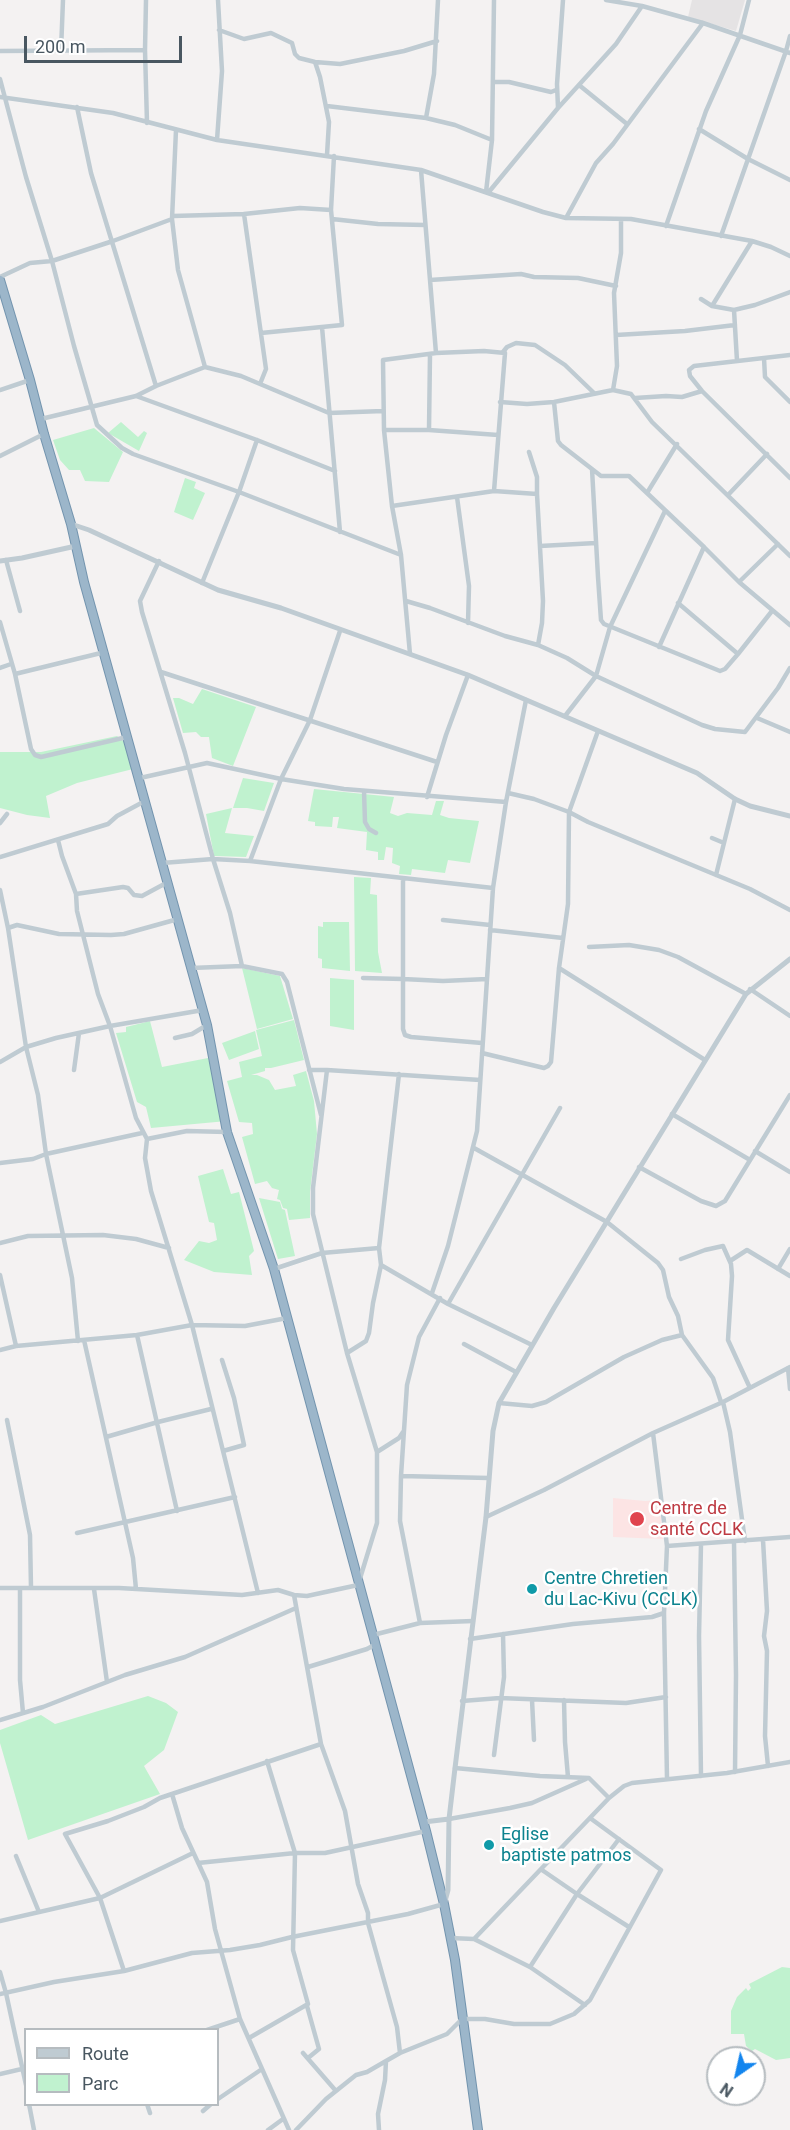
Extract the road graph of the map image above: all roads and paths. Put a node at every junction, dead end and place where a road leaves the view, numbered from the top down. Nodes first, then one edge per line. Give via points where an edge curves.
1 (63, 0) edge
2 (146, 0) edge
3 (218, 0) edge
4 (438, 0) edge
5 (494, 0) edge
6 (563, 0) edge
7 (608, 0) edge
8 (749, 0) edge
9 (642, 6) junction
10 (703, 22) junction
11 (219, 30) junction
12 (740, 35) junction
13 (790, 36) edge
14 (437, 41) junction
15 (145, 50) junction
16 (0, 51) edge
17 (61, 51) junction
18 (788, 52) edge
19 (315, 62) junction
20 (0, 79) edge
21 (494, 82) junction
22 (579, 85) junction
23 (556, 90) junction
24 (3, 98) edge
25 (327, 106) junction
26 (77, 107) junction
27 (558, 108) junction
28 (426, 118) junction
29 (147, 123) junction
30 (627, 124) junction
31 (699, 129) junction
32 (176, 130) junction
33 (217, 140) junction
34 (492, 140) junction
35 (327, 155) junction
36 (334, 156) junction
37 (748, 159) junction
38 (422, 170) junction
39 (790, 180) edge
40 (487, 193) junction
41 (331, 210) junction
42 (244, 214) junction
43 (172, 217) junction
44 (566, 218) junction
45 (332, 219) junction
46 (621, 219) junction
47 (425, 225) junction
48 (666, 226) junction
49 (721, 236) junction
50 (113, 241) junction
51 (752, 241) junction
52 (790, 256) edge
53 (52, 261) junction
54 (0, 278) edge
55 (430, 280) junction
56 (616, 286) junction
57 (790, 292) edge
58 (701, 299) dead end
59 (712, 306) junction
60 (734, 310) junction
61 (735, 326) junction
62 (322, 327) junction
63 (261, 333) junction
64 (616, 335) junction
65 (503, 352) junction
66 (436, 353) junction
67 (430, 354) junction
68 (790, 355) edge
69 (764, 358) junction
70 (737, 361) junction
71 (205, 368) junction
72 (30, 380) junction
73 (260, 384) junction
74 (156, 386) junction
75 (0, 390) edge
76 (613, 390) junction
77 (702, 391) junction
78 (594, 393) junction
79 (136, 396) junction
80 (635, 398) junction
81 (500, 402) junction
82 (554, 402) junction
83 (790, 402) edge
84 (91, 406) junction
85 (383, 411) junction
86 (329, 413) junction
87 (41, 419) junction
88 (384, 430) junction
89 (429, 430) junction
90 (44, 434) junction
91 (498, 435) junction
92 (257, 440) junction
93 (677, 444) junction
94 (529, 452) dead end
95 (767, 454) junction
96 (0, 456) edge
97 (592, 469) junction
98 (335, 471) junction
99 (790, 478) edge
100 (494, 491) junction
101 (239, 492) junction
102 (647, 493) junction
103 (537, 494) junction
104 (728, 495) junction
105 (457, 497) junction
106 (392, 506) junction
107 (664, 511) junction
108 (71, 524) junction
109 (340, 532) junction
110 (596, 543) junction
111 (778, 544) junction
112 (76, 546) junction
113 (540, 546) junction
114 (704, 547) junction
115 (401, 555) junction
116 (790, 556) edge
117 (3, 560) edge
118 (159, 561) junction
119 (739, 582) junction
120 (202, 583) junction
121 (406, 601) junction
122 (678, 603) junction
123 (20, 611) dead end
124 (772, 611) junction
125 (0, 622) edge
126 (468, 623) junction
127 (790, 625) edge
128 (610, 627) junction
129 (340, 631) junction
130 (538, 645) junction
131 (659, 646) junction
132 (105, 652) junction
133 (410, 654) junction
134 (738, 654) junction
135 (11, 664) junction
136 (0, 668) edge
137 (790, 668) edge
138 (161, 672) junction
139 (15, 674) junction
140 (468, 675) junction
141 (596, 676) junction
142 (526, 700) junction
143 (565, 716) junction
144 (757, 718) junction
145 (310, 720) junction
146 (598, 731) junction
147 (790, 732) edge
148 (128, 737) junction
149 (437, 762) junction
150 (189, 766) junction
151 (140, 778) junction
152 (280, 779) junction
153 (364, 790) junction
154 (508, 793) junction
155 (427, 797) junction
156 (735, 799) junction
157 (146, 801) junction
158 (506, 802) junction
159 (569, 812) junction
160 (8, 814) dead end
161 (790, 816) edge
162 (0, 823) edge
163 (376, 833) dead end
164 (712, 838) dead end
165 (58, 840) junction
166 (724, 843) junction
167 (0, 857) edge
168 (213, 859) junction
169 (250, 861) junction
170 (162, 863) junction
171 (716, 875) junction
172 (403, 878) junction
173 (168, 882) junction
174 (493, 888) junction
175 (0, 890) edge
176 (76, 894) junction
177 (790, 910) edge
178 (178, 919) junction
179 (443, 920) dead end
180 (8, 928) junction
181 (490, 928) junction
182 (82, 935) junction
183 (564, 938) junction
184 (589, 947) dead end
185 (790, 959) edge
186 (242, 966) junction
187 (191, 968) junction
188 (559, 968) junction
189 (363, 978) dead end
190 (403, 979) junction
191 (487, 980) junction
192 (748, 992) junction
193 (203, 1010) junction
194 (790, 1016) edge
195 (207, 1025) junction
196 (110, 1026) junction
197 (79, 1033) junction
198 (175, 1038) dead end
199 (482, 1043) junction
200 (26, 1047) junction
201 (482, 1053) junction
202 (705, 1060) junction
203 (0, 1062) edge
204 (74, 1070) dead end
205 (309, 1070) junction
206 (327, 1070) junction
207 (399, 1074) junction
208 (480, 1080) junction
209 (790, 1095) edge
210 (560, 1108) dead end
211 (672, 1114) junction
212 (322, 1118) junction
213 (227, 1132) junction
214 (142, 1133) junction
215 (147, 1139) junction
216 (474, 1148) junction
217 (755, 1151) junction
218 (46, 1154) junction
219 (750, 1160) junction
220 (0, 1163) edge
221 (639, 1167) junction
222 (790, 1172) edge
223 (521, 1174) junction
224 (607, 1222) junction
225 (62, 1234) junction
226 (0, 1243) edge
227 (169, 1248) junction
228 (379, 1248) junction
229 (790, 1249) edge
230 (322, 1253) junction
231 (681, 1259) dead end
232 (730, 1261) junction
233 (381, 1265) junction
234 (274, 1269) junction
235 (778, 1269) junction
236 (0, 1275) edge
237 (790, 1276) edge
238 (432, 1293) junction
239 (440, 1298) junction
240 (448, 1304) junction
241 (287, 1318) junction
242 (192, 1326) junction
243 (137, 1335) junction
244 (682, 1335) junction
245 (81, 1341) junction
246 (464, 1344) dead end
247 (532, 1345) junction
248 (16, 1346) junction
249 (0, 1350) edge
250 (347, 1353) junction
251 (222, 1360) dead end
252 (789, 1367) edge
253 (516, 1372) junction
254 (750, 1388) junction
255 (790, 1389) edge
256 (722, 1402) junction
257 (499, 1403) junction
258 (211, 1409) junction
259 (7, 1420) dead end
260 (158, 1422) junction
261 (403, 1432) junction
262 (653, 1432) junction
263 (106, 1437) junction
264 (223, 1452) junction
265 (377, 1452) junction
266 (401, 1476) junction
267 (489, 1478) junction
268 (235, 1497) junction
269 (177, 1511) junction
270 (486, 1517) junction
271 (125, 1522) junction
272 (77, 1533) dead end
273 (790, 1537) edge
274 (763, 1540) junction
275 (746, 1541) junction
276 (734, 1542) junction
277 (701, 1545) junction
278 (667, 1546) junction
279 (358, 1585) junction
280 (0, 1588) edge
281 (20, 1588) junction
282 (31, 1588) junction
283 (94, 1588) junction
284 (136, 1589) junction
285 (258, 1593) junction
286 (294, 1594) junction
287 (296, 1608) junction
288 (664, 1613) junction
289 (472, 1621) junction
290 (420, 1623) junction
291 (503, 1634) junction
292 (374, 1639) junction
293 (470, 1639) junction
294 (308, 1666) junction
295 (107, 1682) junction
296 (666, 1697) junction
297 (500, 1698) junction
298 (532, 1700) junction
299 (564, 1700) junction
300 (462, 1701) junction
301 (23, 1713) junction
302 (0, 1720) edge
303 (534, 1740) dead end
304 (321, 1744) junction
305 (494, 1755) dead end
306 (267, 1761) junction
307 (790, 1762) edge
308 (768, 1766) junction
309 (455, 1768) junction
310 (735, 1772) junction
311 (701, 1776) junction
312 (568, 1777) junction
313 (589, 1778) junction
314 (667, 1779) junction
315 (172, 1794) junction
316 (609, 1798) junction
317 (449, 1818) junction
318 (590, 1818) junction
319 (424, 1822) junction
320 (426, 1832) junction
321 (620, 1839) junction
322 (352, 1848) junction
323 (193, 1853) junction
324 (295, 1853) junction
325 (16, 1856) dead end
326 (198, 1863) junction
327 (542, 1870) junction
328 (577, 1894) junction
329 (100, 1898) junction
330 (444, 1904) junction
331 (39, 1912) junction
332 (0, 1921) edge
333 (368, 1923) junction
334 (629, 1927) junction
335 (292, 1937) junction
336 (450, 1938) junction
337 (474, 1939) junction
338 (222, 1951) junction
339 (530, 1967) junction
340 (124, 1971) junction
341 (0, 1972) edge
342 (6, 1993) junction
343 (0, 1994) edge
344 (307, 2006) junction
345 (585, 2006) junction
346 (240, 2019) junction
347 (462, 2019) junction
348 (213, 2028) edge
349 (249, 2038) junction
350 (400, 2052) junction
351 (303, 2053) dead end
352 (308, 2058) junction
353 (386, 2061) junction
354 (24, 2069) edge
355 (262, 2069) junction
356 (0, 2074) edge
357 (336, 2091) junction
358 (219, 2098) edge
359 (29, 2106) edge
360 (148, 2106) edge
361 (209, 2106) edge
362 (203, 2111) dead end
363 (150, 2113) dead end
364 (283, 2119) junction
365 (33, 2130) edge
366 (268, 2130) edge
367 (289, 2130) edge
368 (296, 2130) edge
369 (379, 2130) edge
370 (478, 2130) edge

1 - 17 street
2 - 15 street
3 - 11 street
4 - 14 street
5 - 21 street
6 - 23 street
7 - 9 street
8 - 12 street
9 - 10 street
9 - 22 street via 616,44
10 - 12 street
10 - 30 street
11 - 19 street via 244,39 271,33 292,43 297,57
11 - 33 street via 222,82
12 - 18 street
12 - 31 street
13 - 18 street
14 - 19 street via 340,64
14 - 28 street
15 - 17 street
15 - 29 street
16 - 17 street
18 - 37 street
19 - 25 street
20 - 24 street
21 - 23 street
21 - 34 street
22 - 27 street
22 - 30 street
23 - 27 street
24 - 26 street
24 - 53 street
25 - 28 street
25 - 35 street
26 - 29 street
26 - 50 street via 91,172
27 - 40 street
28 - 34 street
29 - 32 street
30 - 44 street via 587,176
31 - 37 street
31 - 48 street
32 - 33 street
32 - 43 street
33 - 35 street
34 - 40 street
35 - 36 street
36 - 38 street
36 - 41 street
37 - 39 street
37 - 49 street
38 - 40 street
38 - 47 street
40 - 44 street
41 - 42 street via 300,208
41 - 45 street
42 - 43 street
42 - 63 street
43 - 50 street
43 - 71 street via 181,283
44 - 46 street
45 - 47 street
45 - 62 street via 342,325
46 - 48 street
46 - 56 street
47 - 55 street
48 - 49 street
49 - 51 street
50 - 53 street
50 - 74 street
51 - 52 street
51 - 59 street
53 - 54 street via 33,262
53 - 84 street
54 - 72 highway
55 - 56 street via 521,274 578,278
55 - 66 street
56 - 64 street
57 - 60 street
58 - 59 street
59 - 60 street
60 - 61 street
61 - 64 street
61 - 70 street
62 - 63 street
62 - 86 street
63 - 73 street via 266,369
64 - 76 street
65 - 66 street
65 - 78 street via 516,343 535,345 565,365
65 - 81 street via 506,354
66 - 67 street
67 - 85 street via 383,360
67 - 89 street
68 - 69 street
69 - 70 street
69 - 83 street via 765,377
70 - 77 street via 692,366 690,376
71 - 73 street
71 - 74 street
72 - 75 street
72 - 87 highway
73 - 86 street
74 - 79 street
76 - 78 street
76 - 80 street
77 - 80 street via 682,397
77 - 95 street
78 - 82 street
79 - 84 street
79 - 92 street
80 - 93 street via 652,422
81 - 82 street
81 - 91 street
82 - 97 street via 558,441
84 - 87 street
84 - 101 street via 97,425 132,454
85 - 86 street
85 - 88 street
86 - 98 street
87 - 90 highway
88 - 89 street
88 - 106 street
89 - 91 street
90 - 96 street
90 - 108 highway
91 - 100 street
92 - 98 street
92 - 101 street
93 - 102 street
93 - 104 street
94 - 103 street via 537,477
95 - 99 street
95 - 104 street
97 - 102 street via 602,476 627,475
97 - 110 street
98 - 109 street
100 - 103 street
100 - 105 street
101 - 109 street
101 - 120 street
102 - 107 street
103 - 113 street
104 - 111 street
105 - 106 street
105 - 126 street via 469,585
106 - 115 street
107 - 114 street
107 - 128 street
108 - 112 highway
108 - 118 street
109 - 115 street
110 - 113 street
110 - 128 street via 601,620
111 - 116 street
111 - 119 street
112 - 117 street
112 - 132 highway
113 - 130 street via 543,612
114 - 119 street
114 - 122 street
115 - 121 street
117 - 123 street
118 - 120 street
118 - 138 street via 140,601
119 - 124 street
120 - 129 street
121 - 126 street
121 - 133 street
122 - 131 street
122 - 134 street
124 - 127 street
124 - 134 street
125 - 135 street
126 - 130 street
128 - 131 street
128 - 141 street
129 - 133 street
129 - 145 street
130 - 141 street
131 - 134 street via 720,671
132 - 139 street
132 - 148 highway
133 - 140 street
135 - 136 street
135 - 139 street
137 - 144 street
138 - 145 street
138 - 150 street
139 - 148 street via 35,755 52,755
140 - 142 street
140 - 149 street
141 - 143 street
141 - 144 street via 709,727 743,732
142 - 143 street
142 - 154 street
143 - 146 street
144 - 147 street
145 - 149 street
145 - 152 street
146 - 156 street via 697,773
146 - 159 street
148 - 151 highway
149 - 155 street
150 - 151 street
150 - 152 street via 207,763
150 - 168 street
151 - 157 highway
152 - 153 street
152 - 169 street
153 - 155 street
153 - 163 street via 365,822
154 - 158 street
154 - 159 street
155 - 158 street
156 - 161 street
156 - 166 street
157 - 165 street via 108,824
157 - 170 highway
158 - 174 street
159 - 171 street
159 - 183 street
160 - 162 street
164 - 166 street
165 - 167 street
165 - 176 street
166 - 171 street
168 - 169 street
168 - 170 street
168 - 186 street
169 - 172 street
170 - 173 highway
171 - 177 street
172 - 174 street
172 - 190 street
173 - 176 street via 142,896 117,886
173 - 178 highway
174 - 181 street
175 - 180 street
176 - 182 street
178 - 182 street via 124,934
178 - 187 highway
179 - 181 street
180 - 182 street via 17,925
180 - 200 street
181 - 183 street
181 - 191 street
182 - 196 street
183 - 188 street
184 - 192 street via 629,945 659,951
185 - 192 street
186 - 187 street
186 - 205 street via 282,974
187 - 193 highway
188 - 201 street via 548,1066
188 - 202 street
189 - 190 street
190 - 191 street
190 - 199 street via 405,1035
191 - 199 street
192 - 194 street
192 - 202 street
193 - 195 highway
193 - 196 street
195 - 198 street
195 - 213 highway
196 - 197 street
196 - 214 street
197 - 200 street
197 - 204 street
199 - 201 street
200 - 203 street
200 - 218 street
201 - 208 street
202 - 211 street
205 - 206 street
205 - 212 street
206 - 207 street
206 - 212 street
207 - 208 street
207 - 228 street
208 - 216 street
209 - 217 street
210 - 223 street
211 - 219 street
211 - 221 street
212 - 230 street via 313,1214
213 - 215 street via 188,1131
213 - 234 highway
214 - 215 street
214 - 218 street
215 - 227 street via 145,1158 151,1191
216 - 223 street
216 - 238 street
217 - 219 street
217 - 222 street
218 - 220 street
218 - 225 street
219 - 221 street via 725,1201 716,1206
221 - 224 street
223 - 224 street
223 - 240 street
224 - 244 street via 661,1266
224 - 247 street
225 - 226 street
225 - 227 street via 136,1239
225 - 245 street
227 - 242 street
228 - 230 street
228 - 233 street
229 - 235 street
230 - 234 street
230 - 250 street
231 - 232 street via 723,1246
232 - 235 street via 747,1250
232 - 254 street via 728,1340
233 - 238 street
233 - 250 street via 369,1338
234 - 241 highway
235 - 237 street
236 - 248 street
238 - 239 street
239 - 240 street
239 - 261 street via 419,1338 407,1386
240 - 247 street
241 - 242 street via 245,1326
241 - 279 highway
242 - 243 street
242 - 258 street
243 - 245 street
243 - 260 street
244 - 256 street via 713,1378
244 - 257 street via 624,1357 546,1402 532,1406
245 - 248 street
245 - 263 street
246 - 253 street
247 - 253 street
248 - 249 street
250 - 265 street
251 - 264 street via 244,1445
252 - 254 street
252 - 255 street
253 - 257 street
254 - 256 street
256 - 262 street
256 - 275 street
257 - 267 street
258 - 260 street
258 - 264 street
259 - 282 street via 30,1534
260 - 263 street
260 - 269 street
261 - 265 street
261 - 266 street
262 - 270 street
262 - 278 street
263 - 271 street
264 - 268 street
265 - 279 street via 377,1523
266 - 267 street
266 - 290 street via 400,1521
267 - 270 street
268 - 269 street
268 - 285 street
269 - 271 street
270 - 289 street
271 - 272 street
271 - 284 street
273 - 274 street
274 - 275 street
274 - 308 street
275 - 276 street
276 - 277 street
276 - 310 street
277 - 278 street
277 - 311 street
278 - 288 street
279 - 286 street via 307,1596
279 - 292 highway
280 - 281 street
281 - 282 street
281 - 301 street
282 - 283 street
283 - 284 street
283 - 295 street
284 - 285 street
285 - 286 street via 278,1590
286 - 287 street
287 - 294 street
287 - 295 street via 185,1657
288 - 291 street
288 - 296 street
289 - 290 street
289 - 293 street
290 - 292 street
291 - 293 street
291 - 297 street via 504,1677
292 - 294 street via 367,1649
292 - 319 highway
293 - 300 street
294 - 304 street
295 - 301 street
296 - 299 street via 626,1702
296 - 314 street
297 - 298 street
297 - 300 street
297 - 305 street
298 - 299 street
298 - 303 street
299 - 312 street
300 - 309 street
301 - 302 street
304 - 306 street
304 - 322 street via 345,1811
306 - 315 street
306 - 324 street
307 - 308 street
308 - 310 street
309 - 312 street
309 - 317 street
310 - 311 street
311 - 314 street
312 - 313 street
313 - 316 street
313 - 317 street via 532,1803
314 - 316 street via 632,1782
315 - 323 street
315 - 329 street via 65,1834
316 - 318 street
317 - 319 street
317 - 330 street via 448,1890
318 - 321 street
318 - 327 street
319 - 320 highway
320 - 322 street
320 - 330 highway
321 - 328 street
321 - 334 street via 661,1870
322 - 324 street
322 - 333 street
323 - 326 street
323 - 329 street
324 - 326 street
324 - 335 street
325 - 331 street
326 - 338 street via 207,1882
327 - 328 street
327 - 337 street
328 - 334 street
328 - 339 street
329 - 331 street
329 - 340 street
330 - 333 street
330 - 336 highway
331 - 332 street
333 - 335 street
333 - 350 street via 398,2027
334 - 345 street
335 - 338 street
335 - 344 street
336 - 337 street
336 - 347 highway
337 - 339 street
338 - 340 street via 192,1953
338 - 346 street
339 - 345 street
340 - 342 street
341 - 342 street
342 - 343 street
342 - 354 street
344 - 349 street
344 - 352 street via 319,2049
345 - 347 street via 550,2024
346 - 348 street
346 - 349 street
347 - 350 street via 450,2032
347 - 370 highway
349 - 355 street
350 - 353 street
351 - 352 street
352 - 357 street
353 - 357 street via 356,2075
353 - 369 street
354 - 356 street
355 - 358 street
355 - 364 street
357 - 368 street
359 - 365 street
360 - 363 street
361 - 362 street
364 - 366 street
364 - 367 street

